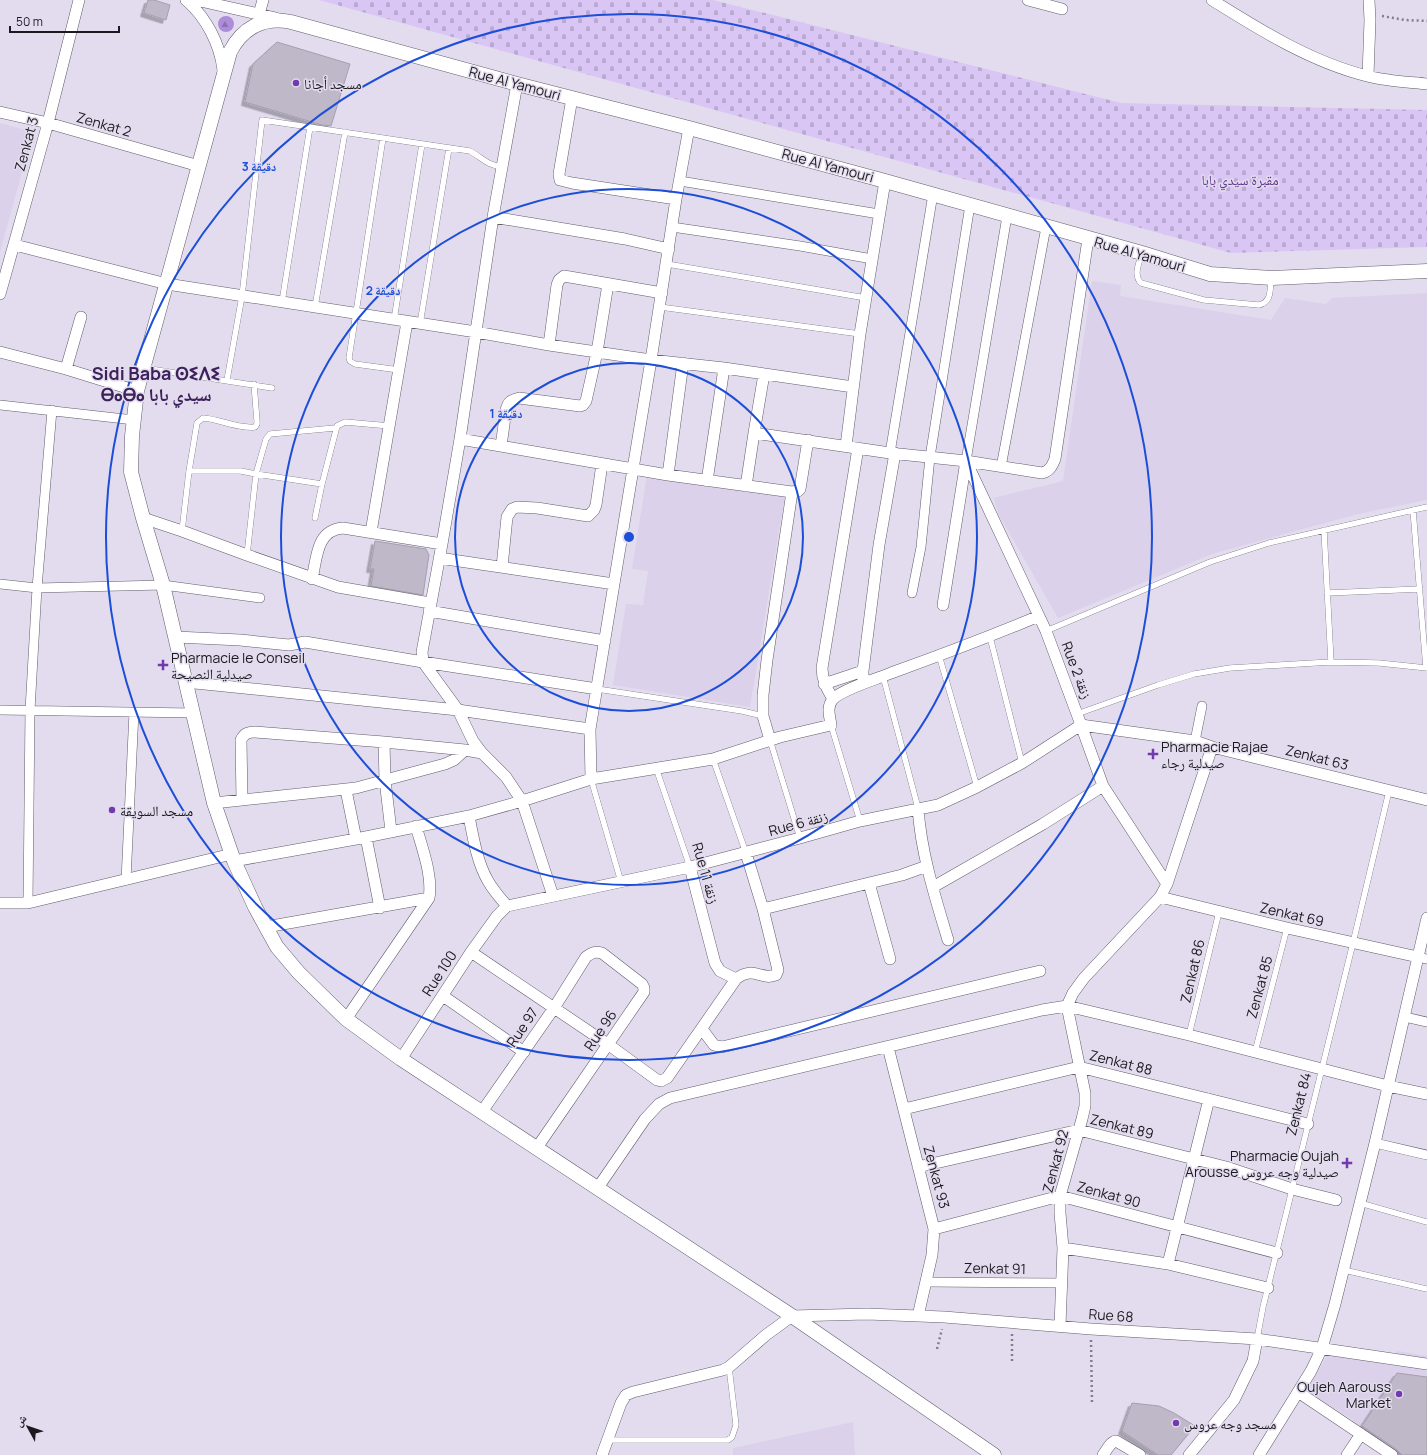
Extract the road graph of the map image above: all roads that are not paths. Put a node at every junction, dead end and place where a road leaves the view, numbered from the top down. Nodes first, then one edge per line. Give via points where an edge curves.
1 (79, 0) edge
2 (186, 0) edge
3 (196, 0) edge
4 (263, 0) edge
5 (1028, 0) edge
6 (1212, 0) edge
7 (1369, 0) edge
8 (224, 6) junction
9 (1062, 9) dead end
10 (239, 10) junction
11 (259, 14) junction
12 (283, 20) junction
13 (210, 30) junction
14 (241, 35) junction
15 (224, 73) junction
16 (1368, 76) junction
17 (517, 84) junction
18 (1427, 84) edge
19 (572, 98) junction
20 (0, 112) edge
21 (48, 124) junction
22 (310, 127) junction
23 (689, 128) junction
24 (345, 132) junction
25 (384, 138) junction
26 (422, 144) junction
27 (449, 148) junction
28 (199, 166) junction
29 (502, 167) junction
30 (680, 181) junction
31 (886, 181) junction
32 (933, 194) junction
33 (676, 199) junction
34 (970, 205) junction
35 (879, 214) junction
36 (1007, 216) junction
37 (493, 217) junction
38 (672, 227) junction
39 (1046, 227) junction
40 (1088, 239) junction
41 (14, 245) junction
42 (669, 249) junction
43 (1142, 253) junction
44 (872, 258) junction
45 (667, 264) junction
46 (1427, 270) edge
47 (1272, 278) junction
48 (167, 284) junction
49 (608, 284) junction
50 (662, 293) junction
51 (0, 294) edge
52 (242, 296) junction
53 (866, 298) junction
54 (282, 302) junction
55 (660, 307) junction
56 (315, 308) junction
57 (356, 314) junction
58 (81, 317) dead end
59 (394, 320) junction
60 (407, 322) junction
61 (420, 324) junction
62 (476, 332) junction
63 (860, 334) junction
64 (549, 345) junction
65 (0, 352) edge
66 (597, 352) junction
67 (652, 360) junction
68 (683, 363) junction
69 (143, 368) junction
70 (724, 368) junction
71 (66, 369) junction
72 (399, 370) junction
73 (764, 374) junction
74 (227, 380) junction
75 (254, 384) junction
76 (272, 388) dead end
77 (853, 388) junction
78 (137, 391) junction
79 (0, 405) edge
80 (52, 410) junction
81 (134, 420) junction
82 (390, 426) junction
83 (336, 428) junction
84 (754, 433) junction
85 (460, 439) junction
86 (808, 440) junction
87 (501, 446) junction
88 (846, 446) junction
89 (858, 448) junction
90 (892, 453) junction
91 (930, 457) junction
92 (966, 461) junction
93 (602, 464) junction
94 (1001, 467) junction
95 (633, 469) junction
96 (189, 471) junction
97 (256, 474) junction
98 (668, 475) junction
99 (707, 481) junction
100 (322, 484) junction
101 (746, 486) junction
102 (792, 492) junction
103 (1427, 507) edge
104 (1413, 510) junction
105 (142, 518) junction
106 (316, 518) dead end
107 (1324, 530) junction
108 (182, 531) junction
109 (371, 532) junction
110 (442, 544) junction
111 (247, 556) junction
112 (440, 558) junction
113 (502, 567) junction
114 (312, 579) junction
115 (0, 584) edge
116 (614, 584) junction
117 (163, 585) junction
118 (37, 588) junction
119 (1420, 589) junction
120 (912, 593) dead end
121 (1328, 593) junction
122 (260, 598) dead end
123 (943, 605) dead end
124 (430, 607) junction
125 (1039, 616) junction
126 (1046, 631) junction
127 (176, 637) junction
128 (990, 637) junction
129 (605, 641) junction
130 (939, 655) junction
131 (423, 662) junction
132 (1331, 662) junction
133 (1427, 668) edge
134 (862, 671) junction
135 (884, 676) junction
136 (185, 682) junction
137 (864, 683) junction
138 (824, 684) junction
139 (597, 688) junction
140 (833, 700) junction
141 (1202, 706) dead end
142 (0, 710) edge
143 (30, 710) junction
144 (458, 710) junction
145 (134, 712) junction
146 (193, 713) junction
147 (1077, 714) junction
148 (763, 716) junction
149 (1081, 725) junction
150 (832, 726) junction
151 (590, 729) junction
152 (770, 740) junction
153 (1195, 741) junction
154 (384, 742) junction
155 (1212, 747) junction
156 (465, 750) junction
157 (482, 753) junction
158 (713, 759) junction
159 (1022, 763) junction
160 (656, 768) junction
161 (591, 779) junction
162 (385, 780) junction
163 (1103, 786) junction
164 (977, 787) junction
165 (346, 790) junction
166 (1389, 791) junction
167 (242, 800) junction
168 (1427, 800) edge
169 (522, 801) junction
170 (214, 803) junction
171 (918, 808) junction
172 (469, 816) junction
173 (860, 821) junction
174 (416, 826) junction
175 (392, 832) junction
176 (361, 838) junction
177 (800, 838) junction
178 (746, 852) junction
179 (233, 857) junction
180 (927, 866) junction
181 (690, 867) junction
182 (126, 880) junction
183 (621, 882) junction
184 (869, 883) junction
185 (1167, 884) junction
186 (933, 887) junction
187 (553, 896) junction
188 (1160, 897) junction
189 (429, 898) junction
190 (0, 903) edge
191 (28, 903) junction
192 (507, 906) junction
193 (380, 908) junction
194 (763, 909) junction
195 (1219, 912) junction
196 (1427, 918) edge
197 (266, 927) junction
198 (1287, 928) junction
199 (948, 940) dead end
200 (1354, 943) junction
201 (471, 952) junction
202 (586, 957) joint
203 (1422, 958) edge
204 (890, 959) dead end
205 (1040, 971) dead end
206 (736, 979) junction
207 (443, 996) junction
208 (1067, 1006) junction
209 (554, 1008) junction
210 (1405, 1017) junction
211 (346, 1019) junction
212 (1427, 1022) edge
213 (702, 1029) junction
214 (1189, 1035) junction
215 (608, 1045) junction
216 (888, 1047) junction
217 (524, 1052) junction
218 (1255, 1052) junction
219 (400, 1059) junction
220 (1079, 1067) junction
221 (1322, 1069) junction
222 (1388, 1086) junction
223 (1427, 1094) edge
224 (1209, 1099) junction
225 (904, 1109) junction
226 (481, 1113) junction
227 (1308, 1124) junction
228 (1079, 1130) junction
229 (1375, 1143) junction
230 (536, 1149) junction
231 (1427, 1155) edge
232 (1194, 1160) junction
233 (918, 1167) junction
234 (597, 1189) junction
235 (1292, 1189) junction
236 (1060, 1196) junction
237 (1336, 1200) dead end
238 (1360, 1203) junction
239 (1427, 1222) edge
240 (1176, 1226) junction
241 (934, 1229) junction
242 (1063, 1248) junction
243 (1277, 1253) junction
244 (1168, 1264) junction
245 (1344, 1270) junction
246 (927, 1282) junction
247 (1062, 1283) junction
248 (1268, 1288) junction
249 (1427, 1289) edge
250 (792, 1316) junction
251 (918, 1316) junction
252 (1060, 1326) junction
253 (1257, 1339) junction
254 (1322, 1348) junction
255 (1427, 1364) edge
256 (729, 1367) junction
257 (1298, 1392) junction
258 (1361, 1434) junction
259 (608, 1440) junction
260 (602, 1455) edge
261 (994, 1455) edge
262 (1104, 1455) edge
263 (1140, 1455) edge
264 (1189, 1455) edge
265 (1259, 1455) edge
266 (1347, 1455) edge
267 (1392, 1455) edge

1 - 21 street, Zenkat 3
2 - 13 street via 200,14
3 - 8 street
4 - 11 street
5 - 9 street
6 - 16 street via 1289,45 1336,66
7 - 16 street
8 - 10 street
8 - 13 street via 213,8 208,13 206,20
10 - 11 street
10 - 14 street via 248,21
11 - 12 street
12 - 14 street, Rue Al Yamouri via 258,23
12 - 17 street, Rue Al Yamouri
13 - 14 street via 216,38 224,42
13 - 15 street via 222,58
14 - 15 street via 230,52
15 - 28 street
16 - 18 street
17 - 19 street, Rue Al Yamouri
17 - 29 street
19 - 23 street, Rue Al Yamouri
19 - 33 street via 560,180
20 - 21 street, Zenkat 2
21 - 28 street, Zenkat 2
21 - 41 street, Zenkat 3
22 - 24 lane
22 - 52 lane via 262,120
22 - 54 lane
23 - 30 street
23 - 31 street, Rue Al Yamouri
24 - 25 lane
24 - 56 lane
25 - 26 lane
25 - 57 lane
26 - 27 lane
26 - 59 lane
27 - 29 lane via 470,151 487,163
27 - 61 lane
28 - 48 street
29 - 37 street
30 - 33 street
30 - 35 street
31 - 32 street, Rue Al Yamouri
31 - 35 street
32 - 34 street, Rue Al Yamouri
32 - 90 street
33 - 38 street
34 - 36 street, Rue Al Yamouri
34 - 91 street
35 - 44 street
36 - 39 street, Rue Al Yamouri
36 - 92 street
37 - 42 street
37 - 62 street
38 - 42 street
38 - 44 street
39 - 40 street, Rue Al Yamouri
39 - 94 street
40 - 43 street, Rue Al Yamouri
40 - 94 street via 1055,459 1050,468 1042,473
41 - 48 street
41 - 51 street, Zenkat 3
42 - 45 street
43 - 47 street, Rue Al Yamouri via 1210,274
43 - 47 lane via 1136,274 1141,283 1204,300 1263,304 1270,296
44 - 53 street
45 - 50 street
45 - 53 lane
46 - 47 street, Rue Al Yamouri
48 - 52 street
48 - 69 street
49 - 50 street
49 - 64 street via 564,276 559,280
49 - 66 street
50 - 55 street
52 - 54 street
52 - 74 lane
53 - 63 street
54 - 56 street
55 - 63 lane
55 - 67 street
56 - 57 street
57 - 59 street
57 - 72 lane via 350,360 356,364
58 - 71 street
59 - 60 street
60 - 61 street
60 - 72 street
61 - 62 street
62 - 64 street
62 - 85 street
63 - 77 street
64 - 66 street
65 - 71 street
66 - 67 street
66 - 87 street via 589,392 582,405 513,399 507,405
67 - 68 street
67 - 95 street
68 - 70 street
68 - 98 street
69 - 74 lane
69 - 78 street
70 - 73 street
70 - 99 street
71 - 78 street
72 - 82 street
73 - 77 street
73 - 84 street
74 - 75 lane
75 - 76 lane
75 - 96 lane via 257,424 255,427 203,418 197,423
77 - 88 street
78 - 81 street
79 - 80 street
80 - 81 street
80 - 118 street
81 - 105 street via 131,472
82 - 83 lane via 345,422
82 - 109 street
83 - 97 lane via 270,434
83 - 100 lane
84 - 86 street
84 - 101 street
85 - 87 street
85 - 110 street
86 - 88 street
86 - 102 street via 800,489
87 - 93 street
88 - 89 street
89 - 90 street
89 - 138 street via 822,668
90 - 91 street
90 - 134 street
91 - 92 street
91 - 120 street via 921,547
92 - 94 street
92 - 123 street
92 - 125 street, Rue 2 زنقة
93 - 95 street
93 - 113 street via 596,505 588,516 537,508 512,509 507,517
95 - 98 street
95 - 116 street
96 - 97 lane via 241,471
96 - 108 lane
97 - 100 lane
97 - 111 lane
98 - 99 street
99 - 101 street
100 - 106 lane
101 - 102 street
102 - 148 street via 767,660
103 - 104 lane
104 - 107 lane
104 - 119 lane
105 - 108 street
105 - 117 street
107 - 121 lane
107 - 126 lane via 1270,543 1210,562
108 - 111 street
109 - 110 street
109 - 114 street via 343,528 330,531 320,542
110 - 112 street
111 - 114 street
112 - 113 street
112 - 124 street
113 - 116 street
114 - 124 street
115 - 118 street
116 - 129 street
117 - 118 street
117 - 122 street
117 - 127 street
118 - 143 street
119 - 121 lane
119 - 133 lane
121 - 132 lane
124 - 129 street
124 - 131 street via 422,652
125 - 126 street, Rue 2 زنقة
125 - 128 street
126 - 147 street, Rue 2 زنقة
127 - 131 street via 289,645 305,642
127 - 136 street
128 - 130 street
128 - 159 lane
129 - 139 street
130 - 135 street
130 - 164 lane
131 - 139 street
131 - 144 street
132 - 133 lane
132 - 147 lane via 1230,668 1194,674
134 - 137 street
134 - 138 street
135 - 137 street
135 - 171 lane
136 - 144 street
136 - 146 street
137 - 140 street
138 - 140 street
139 - 148 lane
139 - 151 street
140 - 150 street via 828,710
141 - 153 street
142 - 143 street
143 - 145 street
143 - 191 street
144 - 151 street
144 - 157 street via 473,741
145 - 146 street
145 - 182 street
146 - 170 street
147 - 149 street, Rue 2 زنقة
148 - 152 street
149 - 153 street, Zenkat 63
149 - 159 street, Rue 6 زنقة
149 - 163 street, Rue 2 زنقة
150 - 152 street
150 - 173 lane
151 - 161 street
152 - 158 street
152 - 177 lane
153 - 155 street, Zenkat 63
154 - 156 street
154 - 162 street
154 - 167 street via 248,732 241,740
155 - 166 street, Zenkat 63
155 - 185 street
156 - 157 street
156 - 162 street via 445,764
157 - 169 street via 506,777
158 - 160 street
158 - 178 lane
159 - 164 street, Rue 6 زنقة
160 - 161 street
160 - 181 lane, Rue 11 زنقة
161 - 169 street
161 - 183 lane
162 - 165 street
162 - 175 street
163 - 185 street, Rue 2 زنقة
163 - 186 street via 1043,824
164 - 171 street, Rue 6 زنقة via 938,805
165 - 167 street
165 - 176 street
166 - 168 street, Zenkat 63
166 - 200 lane, Zenkat 84
167 - 170 street
169 - 172 street
169 - 187 street
170 - 179 street
171 - 173 street, Rue 6 زنقة
171 - 180 street
172 - 174 street
172 - 192 street via 487,880
173 - 177 street, Rue 6 زنقة
174 - 175 street
174 - 189 street via 431,889
175 - 176 street
176 - 179 street
176 - 193 street
177 - 178 street, Rue 6 زنقة
178 - 181 street, Rue 6 زنقة
178 - 194 street
179 - 182 street
179 - 197 street via 254,908
180 - 184 street
180 - 186 street
181 - 183 street, Rue 6 زنقة
181 - 206 street, Rue 11 زنقة via 715,963 720,970
182 - 191 street
183 - 187 street, Rue 6 زنقة
184 - 194 street
184 - 204 street
185 - 188 street
186 - 199 street
187 - 192 street, Rue 6 زنقة
188 - 195 street, Zenkat 69
188 - 208 street via 1084,978
189 - 193 street
189 - 211 street
190 - 191 street
192 - 201 street, Rue 100
193 - 197 street
194 - 206 street via 778,970 776,975 772,976 753,972 743,973
195 - 198 street, Zenkat 69
195 - 214 lane, Zenkat 86
196 - 203 street
197 - 211 street via 277,947 299,973
198 - 200 street, Zenkat 69
198 - 218 lane, Zenkat 85
200 - 203 street, Zenkat 69
200 - 221 lane, Zenkat 84
201 - 207 street, Rue 100
201 - 209 street
202 - 209 street, Rue 97
202 - 215 street, Rue 96 via 597,951 602,953 644,988 644,992
203 - 210 street
205 - 213 street via 722,1047 714,1045
206 - 213 street
207 - 217 street
207 - 219 street, Rue 100
208 - 214 street
208 - 216 street
208 - 220 street, Zenkat 92
209 - 215 street
209 - 217 street, Rue 97
210 - 212 street
210 - 222 street
211 - 219 street
213 - 215 street via 667,1078 661,1081
214 - 218 street
215 - 230 street, Rue 96
216 - 225 street, Zenkat 93
216 - 234 street via 670,1098 659,1104 645,1119
217 - 226 street, Rue 97
218 - 221 street
219 - 226 street
220 - 224 street, Zenkat 88
220 - 225 street, Zenkat 88
220 - 228 street, Zenkat 92 via 1085,1106
221 - 222 street
221 - 227 lane, Zenkat 84
222 - 223 street
222 - 229 street
224 - 227 street, Zenkat 88
224 - 232 street
225 - 233 street, Zenkat 93
226 - 230 street
227 - 235 lane, Zenkat 84
228 - 232 street, Zenkat 89
228 - 233 street, Zenkat 89
228 - 236 street, Zenkat 92
229 - 231 street
229 - 238 street
230 - 234 street
232 - 235 street, Zenkat 89
232 - 240 street
233 - 241 street, Zenkat 93
234 - 250 street
235 - 237 street, Zenkat 89
235 - 243 lane, Zenkat 84
236 - 240 street, Zenkat 90
236 - 241 street, Zenkat 90
236 - 242 street, Zenkat 92
238 - 239 lane
238 - 245 street
240 - 243 street, Zenkat 90
240 - 244 street
241 - 246 street, Zenkat 93
242 - 244 street
242 - 247 street, Zenkat 92
243 - 248 lane, Zenkat 84
244 - 248 street
245 - 249 lane
245 - 254 street
246 - 247 street, Zenkat 91
246 - 251 street, Zenkat 93
247 - 252 street, Zenkat 92
248 - 253 lane, Zenkat 84
250 - 251 street, Rue 68
250 - 256 street
250 - 261 street
251 - 252 street, Rue 68
252 - 253 street, Rue 68
253 - 254 street, Rue 68
253 - 264 street, Zenkat 84 via 1253,1361 1234,1400
254 - 255 street, Rue 68
254 - 257 street
256 - 259 street via 715,1373 626,1395 620,1403
256 - 259 lane via 736,1425 732,1437 728,1440
257 - 258 street
257 - 265 street
258 - 266 street
258 - 267 street
259 - 260 street
262 - 263 street via 1110,1444 1116,1441

